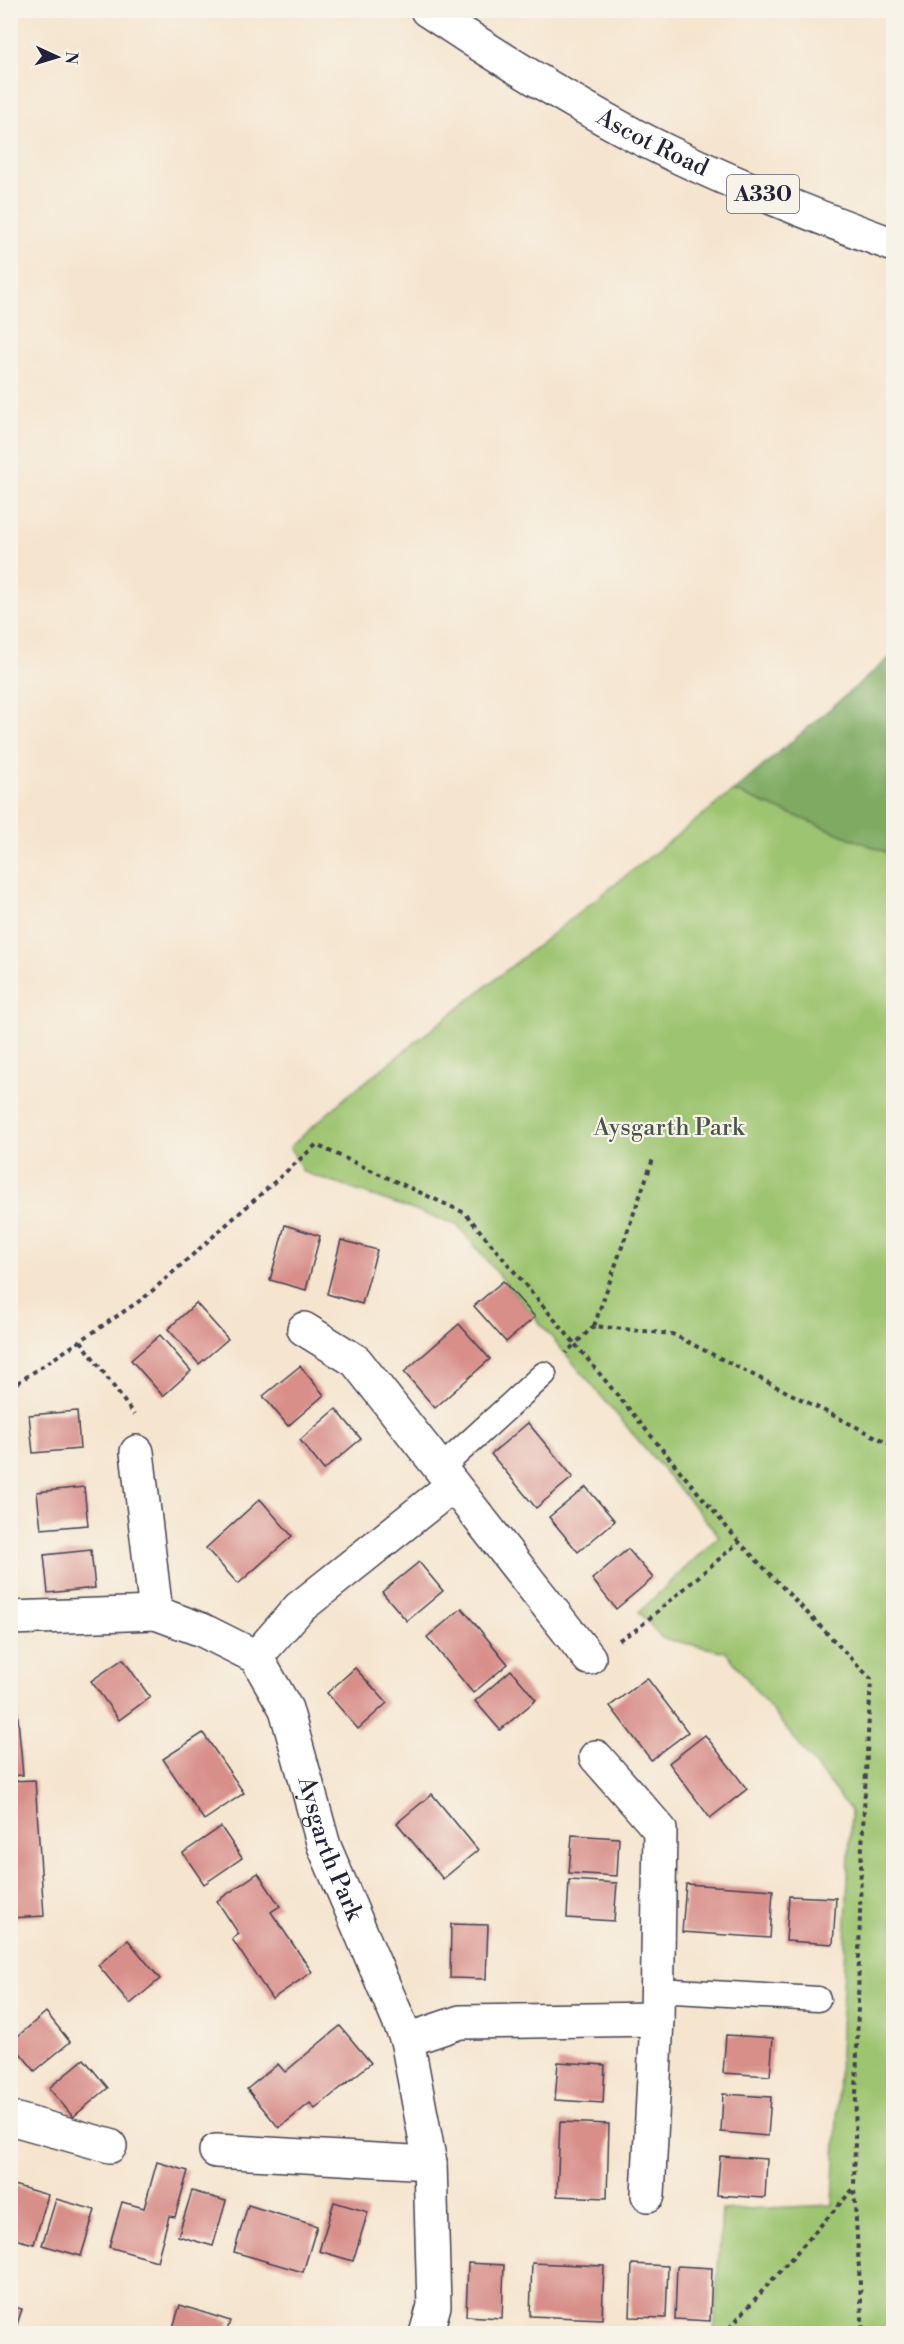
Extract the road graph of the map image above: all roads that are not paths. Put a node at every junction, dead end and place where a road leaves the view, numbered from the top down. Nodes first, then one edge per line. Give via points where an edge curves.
1 (427, 10) edge
2 (894, 245) edge
3 (304, 1329) dead end
4 (544, 1374) dead end
5 (137, 1452) road end
6 (446, 1477) junction
7 (156, 1613) junction
8 (10, 1618) edge
9 (256, 1657) junction
10 (589, 1658) road end
11 (596, 1756) dead end
12 (818, 1999) dead end
13 (657, 2005) junction
14 (407, 2040) junction
15 (10, 2118) edge
16 (110, 2146) dead end
17 (216, 2151) dead end
18 (430, 2163) junction
19 (648, 2194) dead end
20 (426, 2334) edge

1 - 2 street, Ascot Road / A330 via 516,68 635,135 754,190
3 - 6 street via 356,1361
4 - 6 lane
5 - 7 street
6 - 9 street via 299,1608
6 - 10 street
7 - 8 street
7 - 9 street
9 - 14 street, Aysgarth Park via 286,1708 324,1846
11 - 13 street via 660,1830
12 - 13 lane
13 - 14 street via 460,2022
13 - 19 street
14 - 18 street, Aysgarth Park
15 - 16 street
17 - 18 street
18 - 20 street, Aysgarth Park via 434,2306

